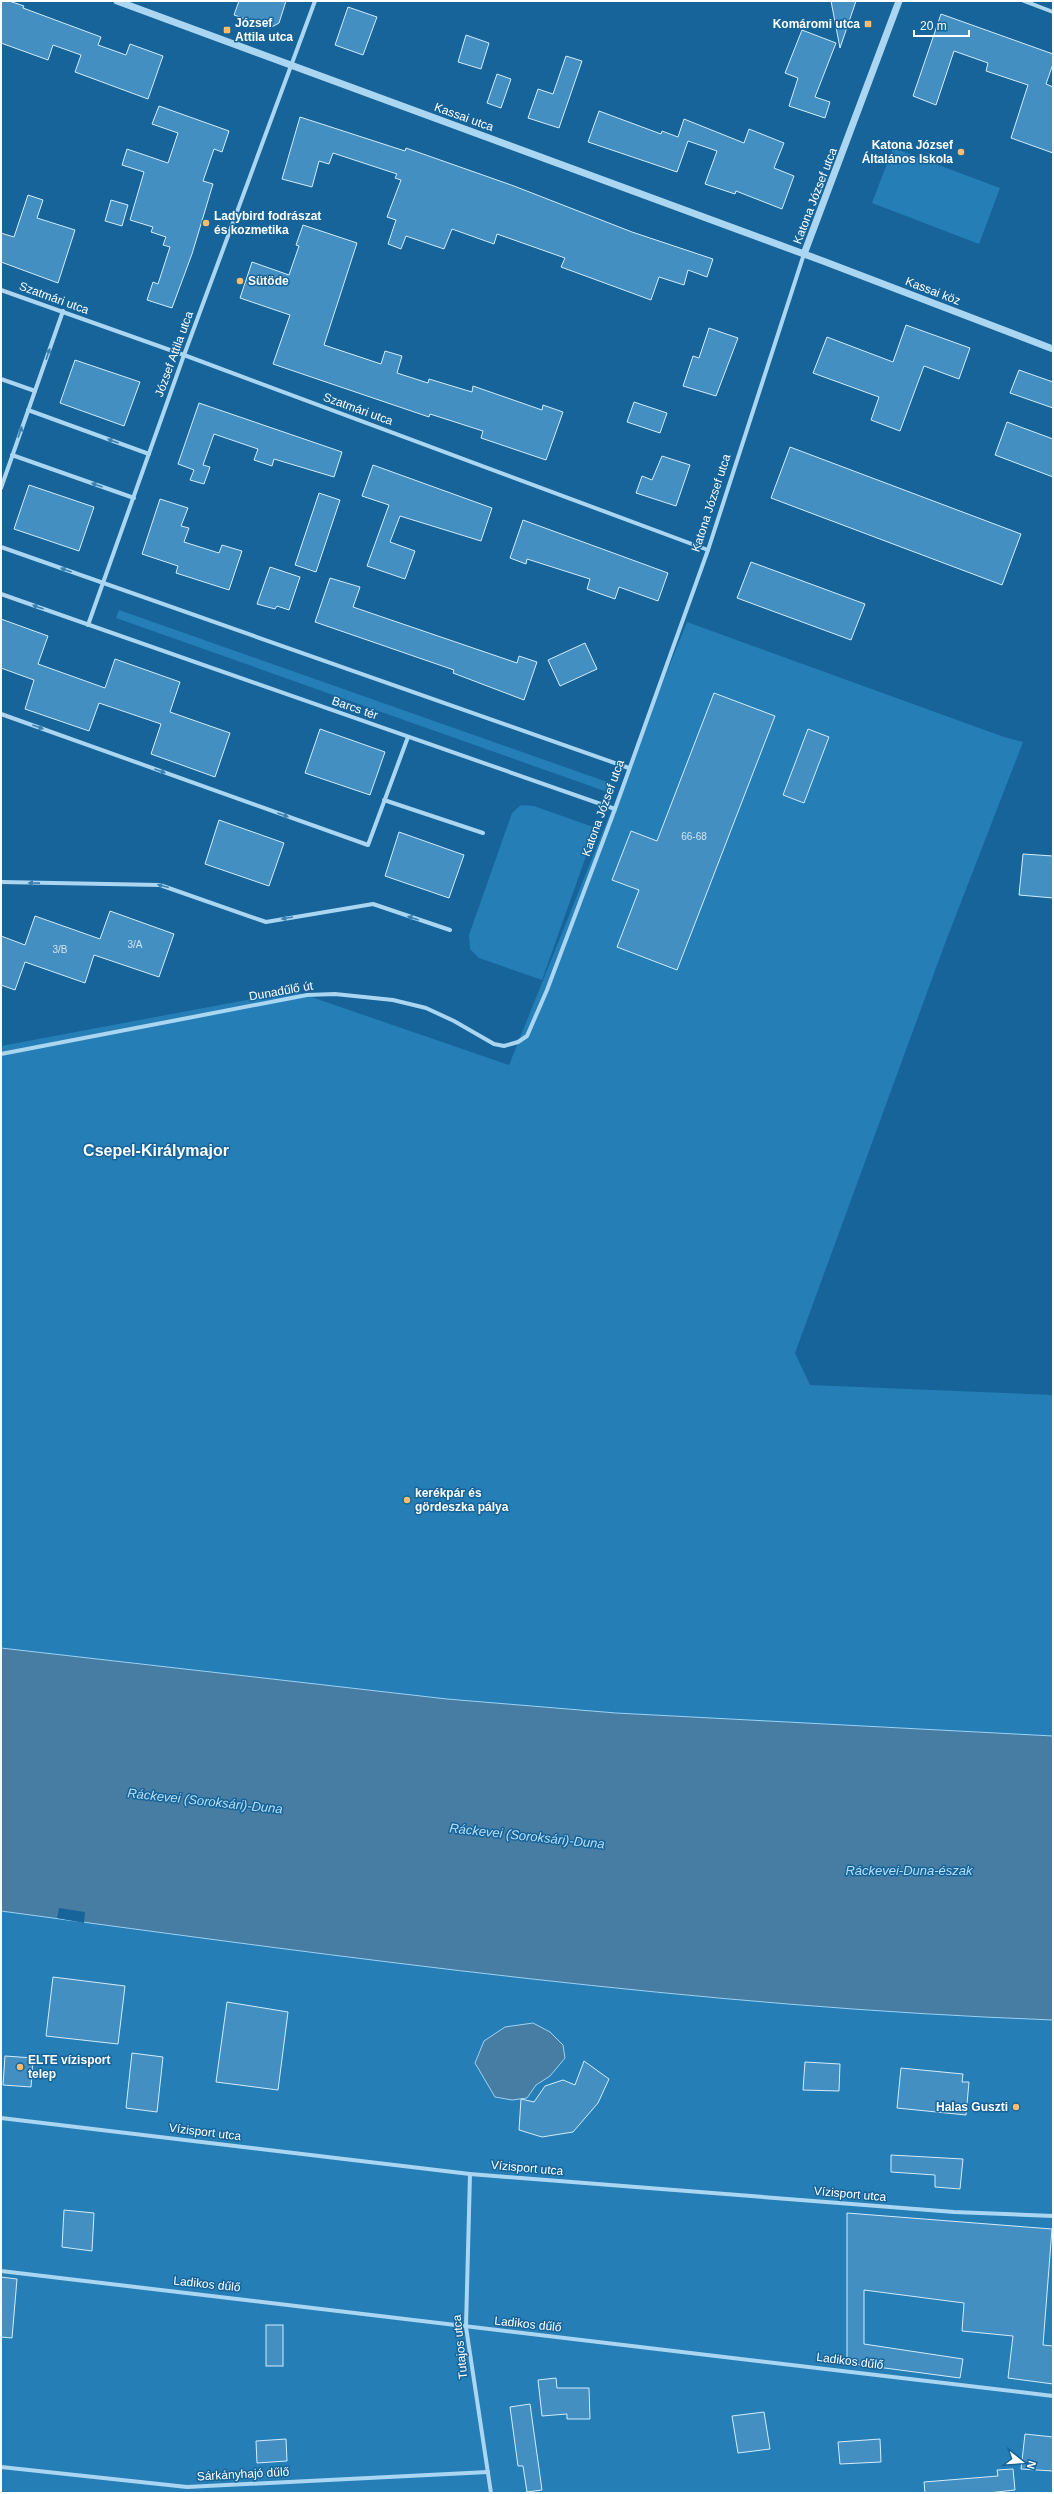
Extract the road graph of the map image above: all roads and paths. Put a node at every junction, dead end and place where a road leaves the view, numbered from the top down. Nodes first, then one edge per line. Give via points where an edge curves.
1 (117, 1) edge
2 (316, 1) edge
3 (899, 1) edge
4 (1024, 1) edge
5 (1053, 12) edge
6 (291, 65) junction
7 (804, 254) junction
8 (1, 290) edge
9 (63, 311) junction
10 (1053, 349) edge
11 (184, 355) junction
12 (1, 379) edge
13 (35, 391) junction
14 (28, 410) junction
15 (149, 454) junction
16 (12, 455) junction
17 (3, 474) edge
18 (1, 488) edge
19 (134, 498) junction
20 (1, 547) edge
21 (708, 550) junction
22 (103, 583) junction
23 (1, 594) edge
24 (88, 625) junction
25 (1, 714) edge
26 (408, 736) junction
27 (629, 768) junction
28 (384, 800) junction
29 (615, 809) junction
30 (483, 832) dead end
31 (1, 882) edge
32 (450, 930) dead end
33 (539, 1010) joint
34 (1, 1054) edge
35 (1, 2118) edge
36 (470, 2174) junction
37 (1053, 2216) edge
38 (1, 2271) edge
39 (466, 2327) junction
40 (1053, 2396) edge
41 (1, 2467) edge
42 (488, 2472) junction
43 (491, 2493) edge

1 - 6 street, Kassai utca
2 - 6 street, József Attila utca
3 - 7 street, Katona József utca
4 - 5 street
6 - 7 street, Kassai utca
6 - 11 street, József Attila utca
7 - 10 street, Kassai köz
7 - 21 street, Katona József utca
8 - 9 street, Szatmári utca
9 - 11 street, Szatmári utca
13 -> 9 street
11 - 15 street, József Attila utca
11 - 21 street, Szatmári utca
12 - 13 street
13 - 14 street
15 -> 14 street
16 -> 14 street
15 - 19 street, József Attila utca
16 - 17 street
19 -> 16 street
17 - 18 street
19 - 22 street, József Attila utca
22 -> 20 street
21 - 27 street, Katona József utca
22 - 24 street, József Attila utca
22 - 27 street
24 -> 23 street, Barcs tér
24 - 26 street, Barcs tér
25 -> 28 street via 368,845
26 - 28 street
26 - 29 street, Barcs tér
27 - 29 street, Katona József utca
28 - 30 street
29 - 33 street, Katona József utca
32 -> 31 street via 372,904 266,922 160,885
33 - 34 street, Dunadűlő út via 527,1036 504,1046 494,1044 426,1008 393,1000 335,994 307,995
35 - 36 street, Vízisport utca
36 - 37 street, Vízisport utca via 954,2212
36 - 39 street, Tutajos utca
38 - 39 street, Ladikos dűlő
39 - 40 street, Ladikos dűlő
39 - 42 street, Tutajos utca
41 - 42 street, Sárkányhajó dűlő via 187,2487
42 - 43 street, Tutajos utca

